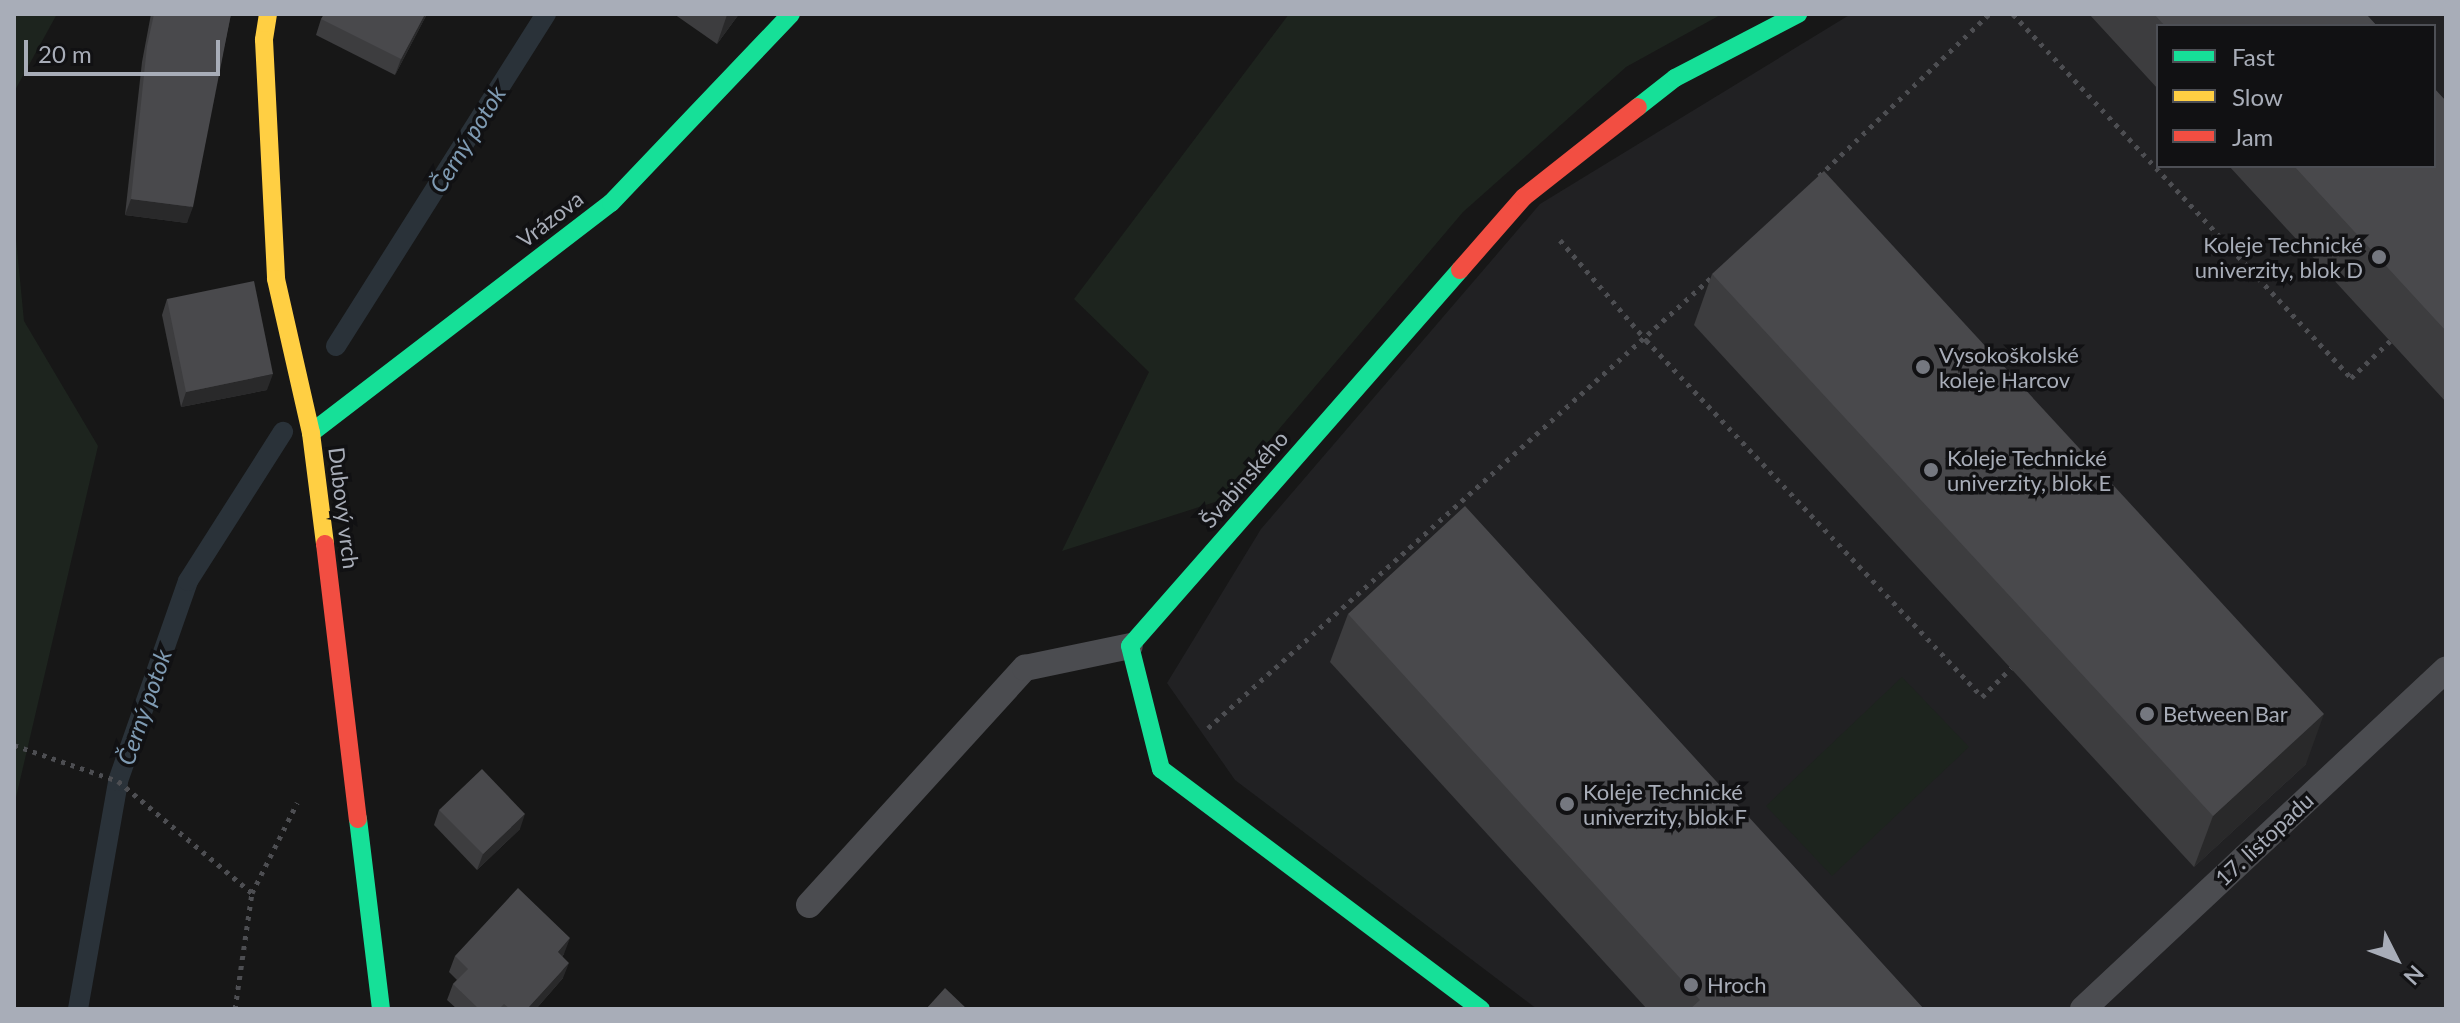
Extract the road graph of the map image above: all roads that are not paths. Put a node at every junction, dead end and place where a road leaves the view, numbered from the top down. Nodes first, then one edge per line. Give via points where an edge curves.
1 (268, 14) edge
2 (791, 14) edge
3 (1798, 14) edge
4 (311, 433) junction
5 (1130, 646) junction
6 (2446, 669) edge
7 (809, 905) dead end
8 (381, 1009) edge
9 (1481, 1009) edge
10 (2083, 1009) edge

1 - 4 street, Dubový vrch via 264,40 276,279
2 - 4 street, Vrázova via 611,203
3 - 5 street, Švabinského via 1675,78 1524,197
4 - 8 street, Dubový vrch
5 - 7 lane via 1025,668
5 - 9 street via 1161,769
6 - 10 lane, 17. listopadu

